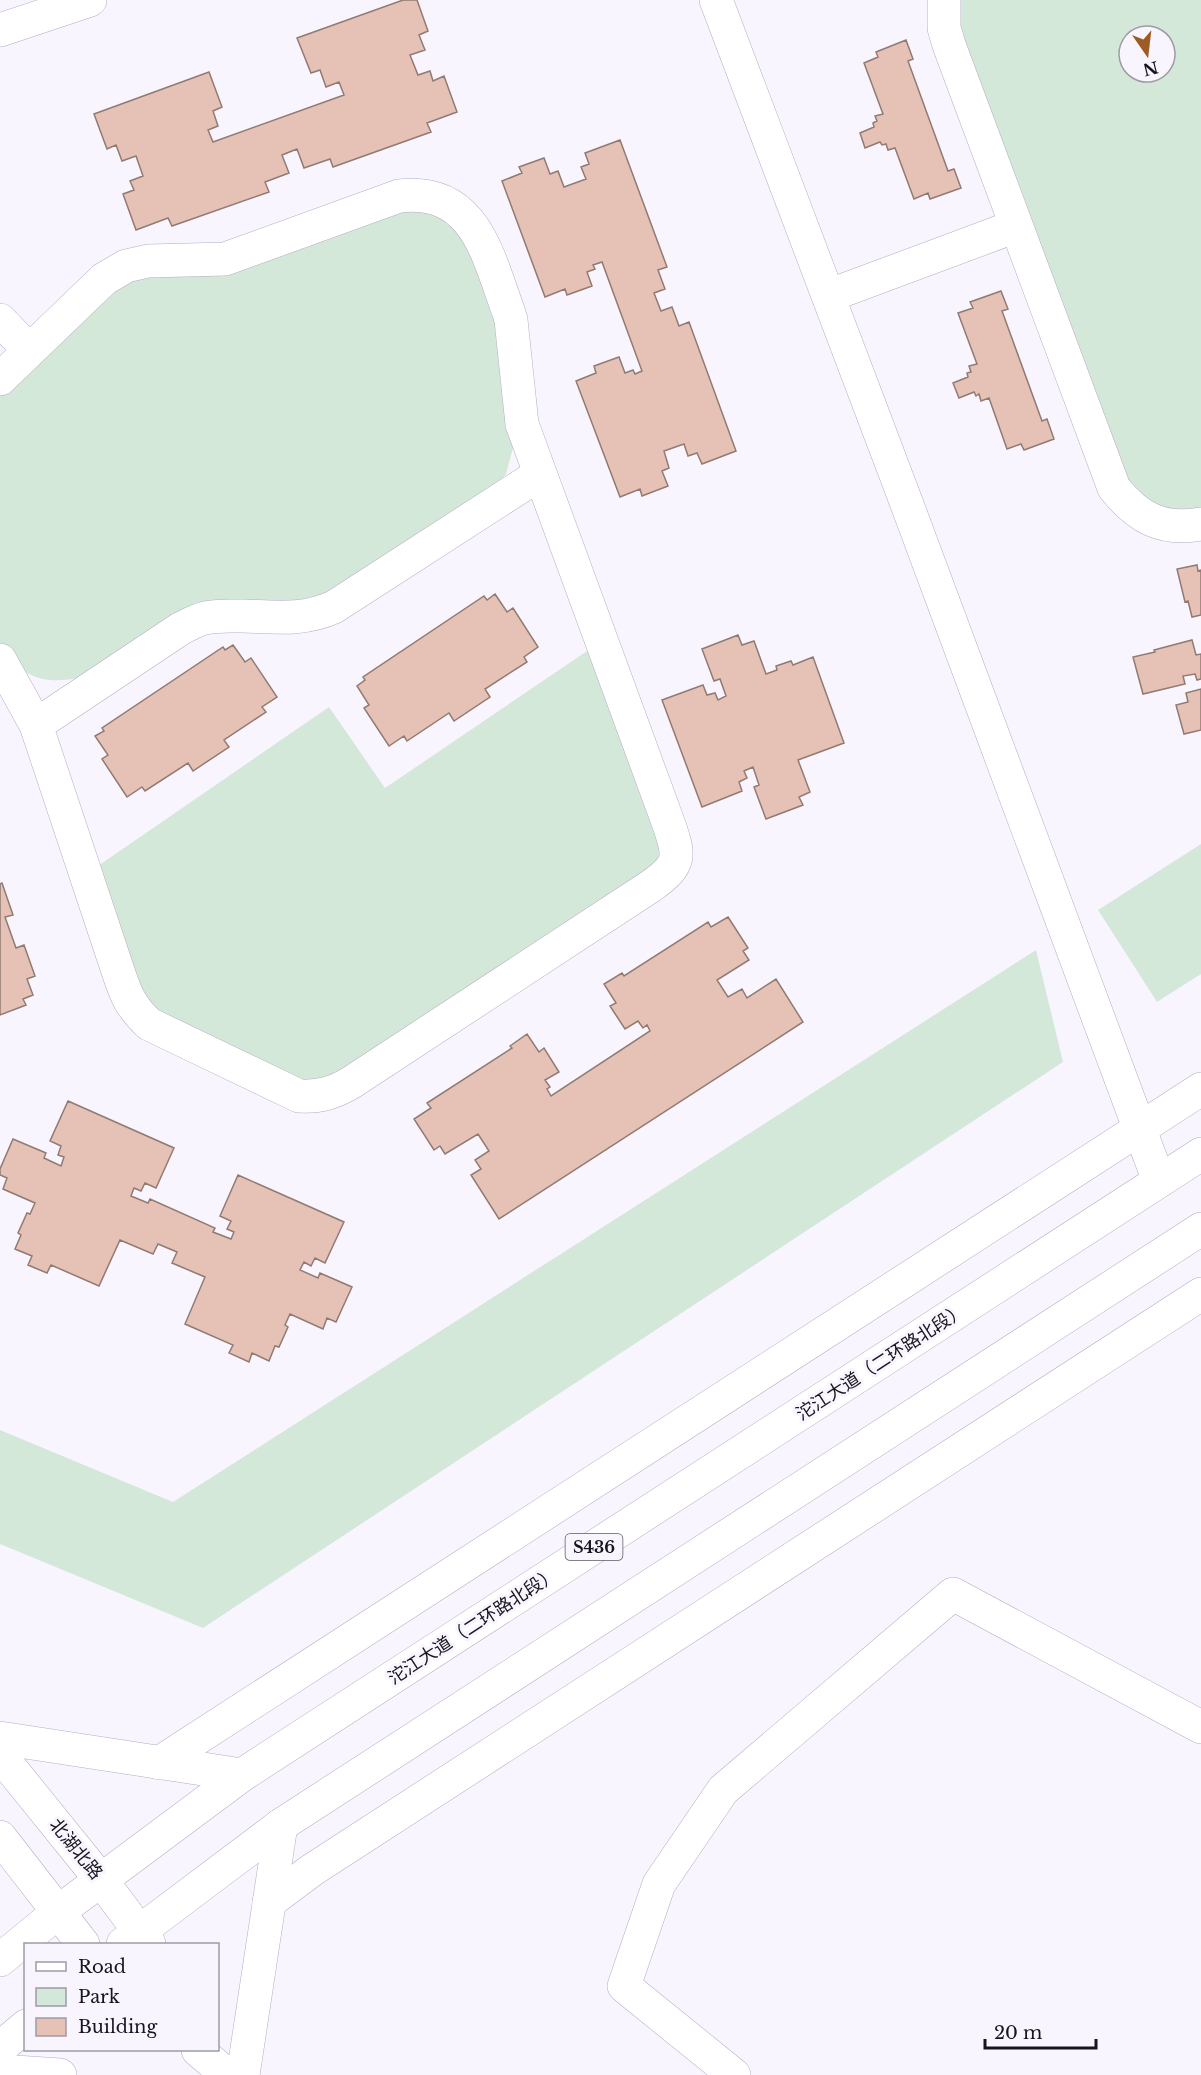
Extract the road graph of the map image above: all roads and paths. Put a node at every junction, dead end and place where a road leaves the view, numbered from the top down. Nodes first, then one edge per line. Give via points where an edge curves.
1 (90, 0) edge
2 (716, 0) edge
3 (944, 0) edge
4 (0, 30) edge
5 (1016, 226) junction
6 (828, 296) junction
7 (0, 320) edge
8 (29, 350) junction
9 (0, 378) edge
10 (540, 474) junction
11 (1201, 524) edge
12 (0, 660) edge
13 (36, 725) junction
14 (1201, 1089) edge
15 (1140, 1128) junction
16 (1201, 1155) edge
17 (1159, 1181) junction
18 (1201, 1229) edge
19 (1201, 1294) edge
20 (1201, 1727) edge
21 (0, 1738) edge
22 (0, 1755) edge
23 (159, 1763) junction
24 (242, 1775) junction
25 (281, 1825) junction
26 (0, 1837) edge
27 (101, 1880) junction
28 (269, 1902) junction
29 (58, 1912) junction
30 (138, 1940) edge
31 (82, 1943) edge
32 (0, 1960) edge
33 (24, 2028) edge
34 (0, 2048) edge
35 (200, 2051) edge
36 (218, 2051) edge
37 (0, 2071) edge
38 (42, 2074) edge
39 (227, 2075) edge
40 (233, 2075) edge
41 (243, 2075) edge
42 (734, 2075) edge

1 - 4 main road
2 - 6 main road
3 - 5 main road via 944,28 949,45
5 - 6 main road
5 - 11 main road via 1114,488 1134,511 1148,519 1179,526
6 - 15 main road
7 - 8 main road
8 - 9 main road
8 - 10 main road via 104,279 126,266 137,262 225,259 387,199 428,196 456,207 482,239 511,320 522,424
10 - 13 main road via 334,607 301,618 224,616 193,622
10 - 13 main road via 672,833 676,861 651,886 337,1091 317,1097 299,1096 149,1024 135,1011
12 - 13 main road
14 - 15 main road
15 - 17 main road
15 - 23 main road
16 - 17 main road, 沱江大道（二环路北段） / S436
17 - 24 main road, 沱江大道（二环路北段） / S436
18 - 25 main road
19 - 28 main road via 312,1870
20 - 42 main road via 953,1594 723,1790 659,1884 624,1986
21 - 23 main road
22 - 27 main road, 北湖北路
23 - 24 main road
24 - 27 main road, 沱江大道（二环路北段） / S436
25 - 28 main road
25 - 30 main road
26 - 29 main road
27 - 29 main road, 沱江大道（二环路北段） / S436
27 - 30 main road, 北湖北路
28 - 41 main road
29 - 31 main road
29 - 32 main road, 沱江大道（二环路北段） / S436
33 - 34 main road
35 - 39 main road
36 - 40 main road
37 - 38 main road

